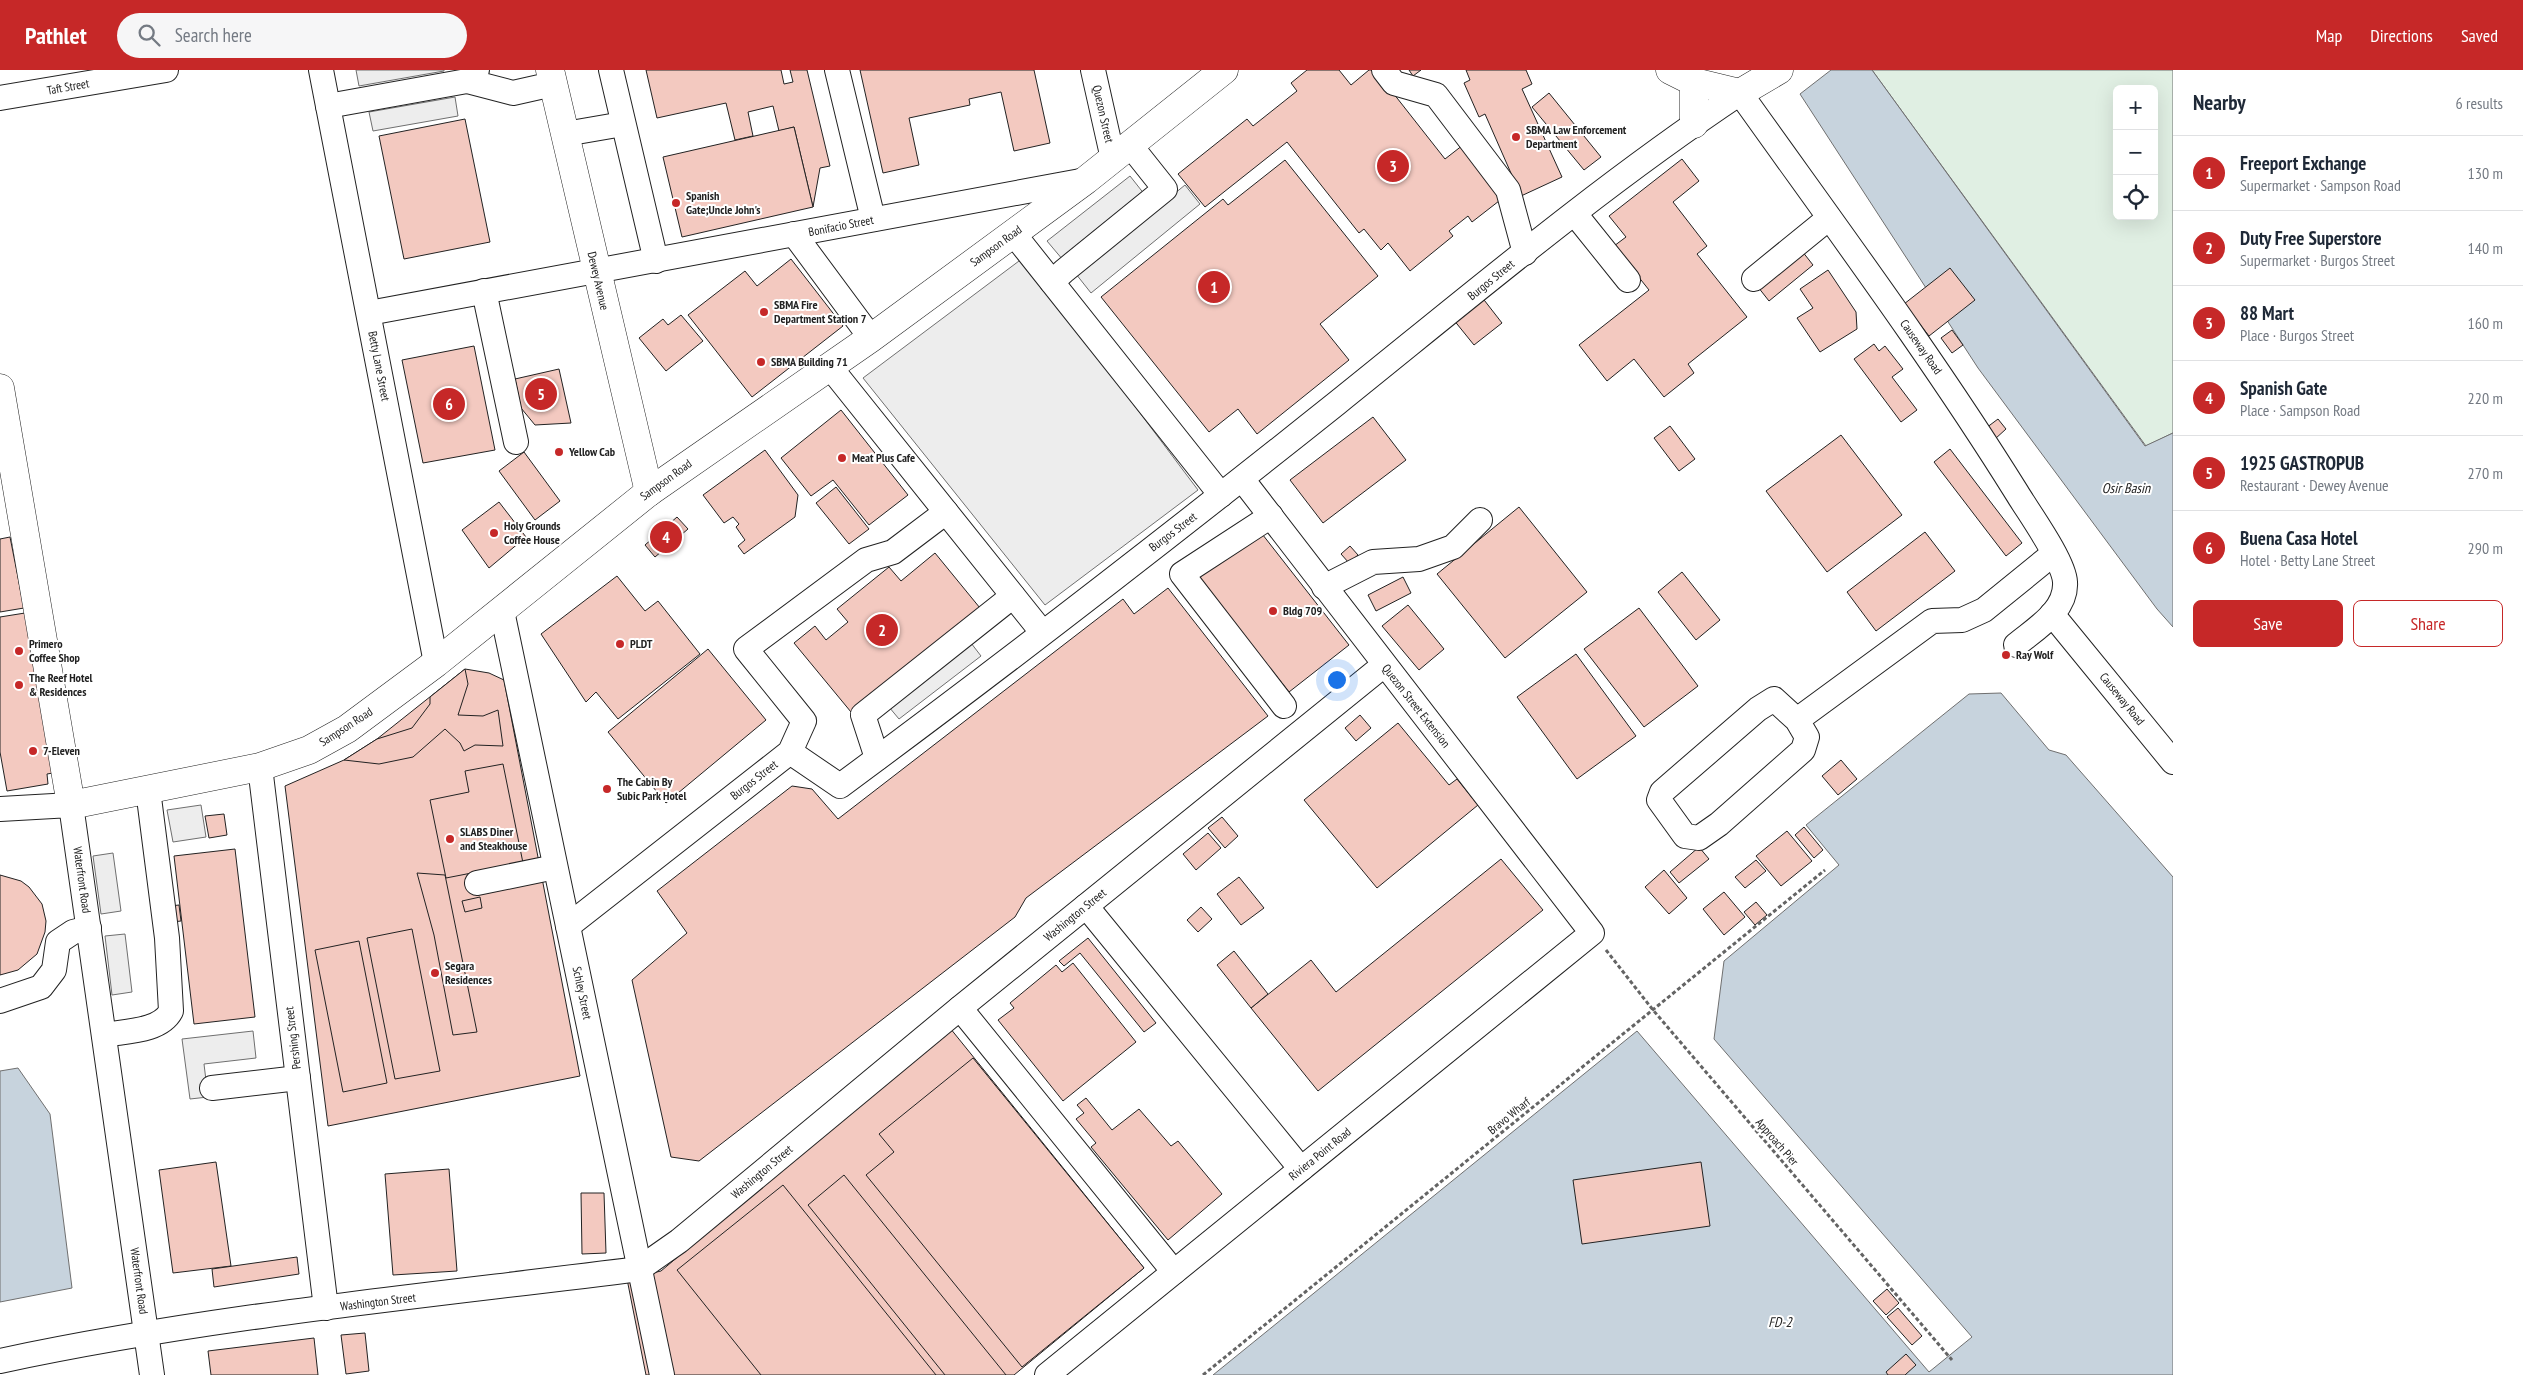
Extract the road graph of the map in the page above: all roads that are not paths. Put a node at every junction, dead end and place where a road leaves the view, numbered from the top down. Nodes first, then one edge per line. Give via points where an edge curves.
1 (166, 70) edge
2 (321, 70) edge
3 (611, 70) edge
4 (837, 70) edge
5 (1093, 70) edge
6 (1224, 70) edge
7 (1384, 70) edge
8 (1764, 70) edge
9 (1779, 70) edge
10 (107, 75) edge
11 (472, 75) edge
12 (1682, 76) edge
13 (552, 77) edge
14 (1740, 93) junction
15 (0, 98) edge
16 (328, 106) junction
17 (623, 124) junction
18 (1694, 124) junction
19 (565, 134) junction
20 (1121, 152) junction
21 (1086, 180) junction
22 (1575, 214) junction
23 (1829, 218) junction
24 (873, 220) junction
25 (1013, 233) junction
26 (794, 234) junction
27 (1525, 253) junction
28 (656, 261) junction
29 (596, 272) junction
30 (1754, 279) dead end
31 (1628, 280) dead end
32 (1052, 282) junction
33 (484, 291) junction
34 (368, 313) junction
35 (871, 338) junction
36 (830, 366) junction
37 (0, 388) edge
38 (516, 442) dead end
39 (1242, 479) junction
40 (648, 492) junction
41 (1221, 495) junction
42 (946, 512) junction
43 (1271, 516) junction
44 (1480, 520) dead end
45 (2053, 554) junction
46 (1324, 587) junction
47 (1013, 596) junction
48 (502, 611) junction
49 (2052, 614) junction
50 (1042, 632) junction
51 (2016, 645) dead end
52 (436, 663) junction
53 (1384, 665) junction
54 (1284, 706) dead end
55 (1797, 720) junction
56 (790, 752) junction
57 (877, 758) junction
58 (2173, 762) edge
59 (260, 767) junction
60 (148, 790) junction
61 (69, 805) junction
62 (0, 809) edge
63 (0, 825) edge
64 (555, 867) junction
65 (476, 883) dead end
66 (1086, 906) junction
67 (568, 926) junction
68 (89, 928) junction
69 (1592, 933) joint
70 (0, 1001) edge
71 (960, 1008) junction
72 (104, 1035) junction
73 (298, 1078) junction
74 (212, 1088) dead end
75 (1301, 1169) junction
76 (639, 1269) junction
77 (1174, 1272) junction
78 (326, 1308) junction
79 (146, 1333) junction
80 (0, 1361) edge
81 (152, 1375) edge
82 (662, 1375) edge
83 (1048, 1375) edge

1 - 10 street, Taft Street
2 - 16 street, Betty Lane Street
3 - 17 street
4 - 24 street
5 - 20 street, Quezon Street
6 - 20 main road, Sampson Road
7 - 27 street via 1394,83 1436,95 1508,190
8 - 14 main road
9 - 14 main road, Burgos Street
10 - 15 street, Taft Street
11 - 13 street via 512,93
11 - 16 street
12 - 14 main road
12 - 18 main road
13 - 19 main road, Dewey Avenue
14 - 18 street, Burgos Street
14 - 23 street, Causeway Road
16 - 34 street, Betty Lane Street
17 - 19 street
17 - 28 street
18 - 22 street, Burgos Street
19 - 29 main road, Dewey Avenue
20 - 21 main road, Sampson Road
20 - 32 street via 1165,189
21 - 24 street, Bonifacio Street
21 - 25 main road, Sampson Road
22 - 27 street, Burgos Street
22 - 31 street
23 - 30 street
23 - 45 street, Causeway Road via 1970,418
24 - 26 street, Bonifacio Street
25 - 32 street
25 - 35 main road, Sampson Road
26 - 28 street, Bonifacio Street
26 - 35 street
27 - 39 street, Burgos Street
28 - 29 street, Bonifacio Street
29 - 33 street, Bonifacio Street
29 - 40 main road, Dewey Avenue
32 - 41 street
33 - 34 street, Bonifacio Street
33 - 38 street
34 - 52 street, Betty Lane Street
35 - 36 main road, Sampson Road
36 - 40 main road, Sampson Road
36 - 42 street
37 - 61 main road, Waterfront Road
39 - 41 street, Burgos Street
39 - 43 street, Quezon Street Extension
40 - 48 main road, Sampson Road
41 - 50 street, Burgos Street
42 - 47 street
42 - 56 street via 893,552 866,560 746,649 804,721
43 - 46 street, Quezon Street Extension
43 - 54 street via 1182,574
44 - 46 street via 1453,547 1419,559 1373,562
45 - 49 street, Causeway Road via 2064,573 2065,583 2061,604
45 - 55 street via 1984,610 1962,620 1932,621
46 - 53 street, Quezon Street Extension
47 - 50 street
47 - 57 street via 863,716
48 - 52 main road, Sampson Road
48 - 64 street, Schley Street
49 - 51 street, Causeway Road
49 - 58 street, Causeway Road
50 - 57 street, Burgos Street
52 - 59 main road, Sampson Road via 347,729 309,750
53 - 66 street, Washington Street
53 - 69 street, Quezon Street Extension
55 - 55 street via 1807,737 1803,750 1719,824 1699,838 1686,836 1659,800 1662,792 1758,709 1774,699
56 - 57 street, Burgos Street via 840,786
56 - 67 street, Burgos Street
59 - 60 main road, Sampson Road
59 - 73 street, Pershing Street
60 - 61 main road, Sampson Road
60 - 72 street via 167,938 171,1011 156,1025
61 - 62 street
61 - 63 street
61 - 68 street, Waterfront Road
64 - 65 street
64 - 67 street, Schley Street
66 - 71 street, Washington Street
66 - 75 street
67 - 76 street, Schley Street
68 - 70 street via 73,932 58,942 54,970 41,986
68 - 72 street, Waterfront Road
69 - 75 street, Riviera Point Road
71 - 76 street, Washington Street via 679,1241
71 - 77 street
72 - 79 street, Waterfront Road
73 - 74 street
73 - 78 street, Pershing Street
75 - 77 street, Riviera Point Road
76 - 78 street, Washington Street
76 - 82 street, Schley Street
77 - 83 street, Riviera Point Road
78 - 79 street, Washington Street
79 - 80 street, Washington Street
79 - 81 street, Waterfront Road

